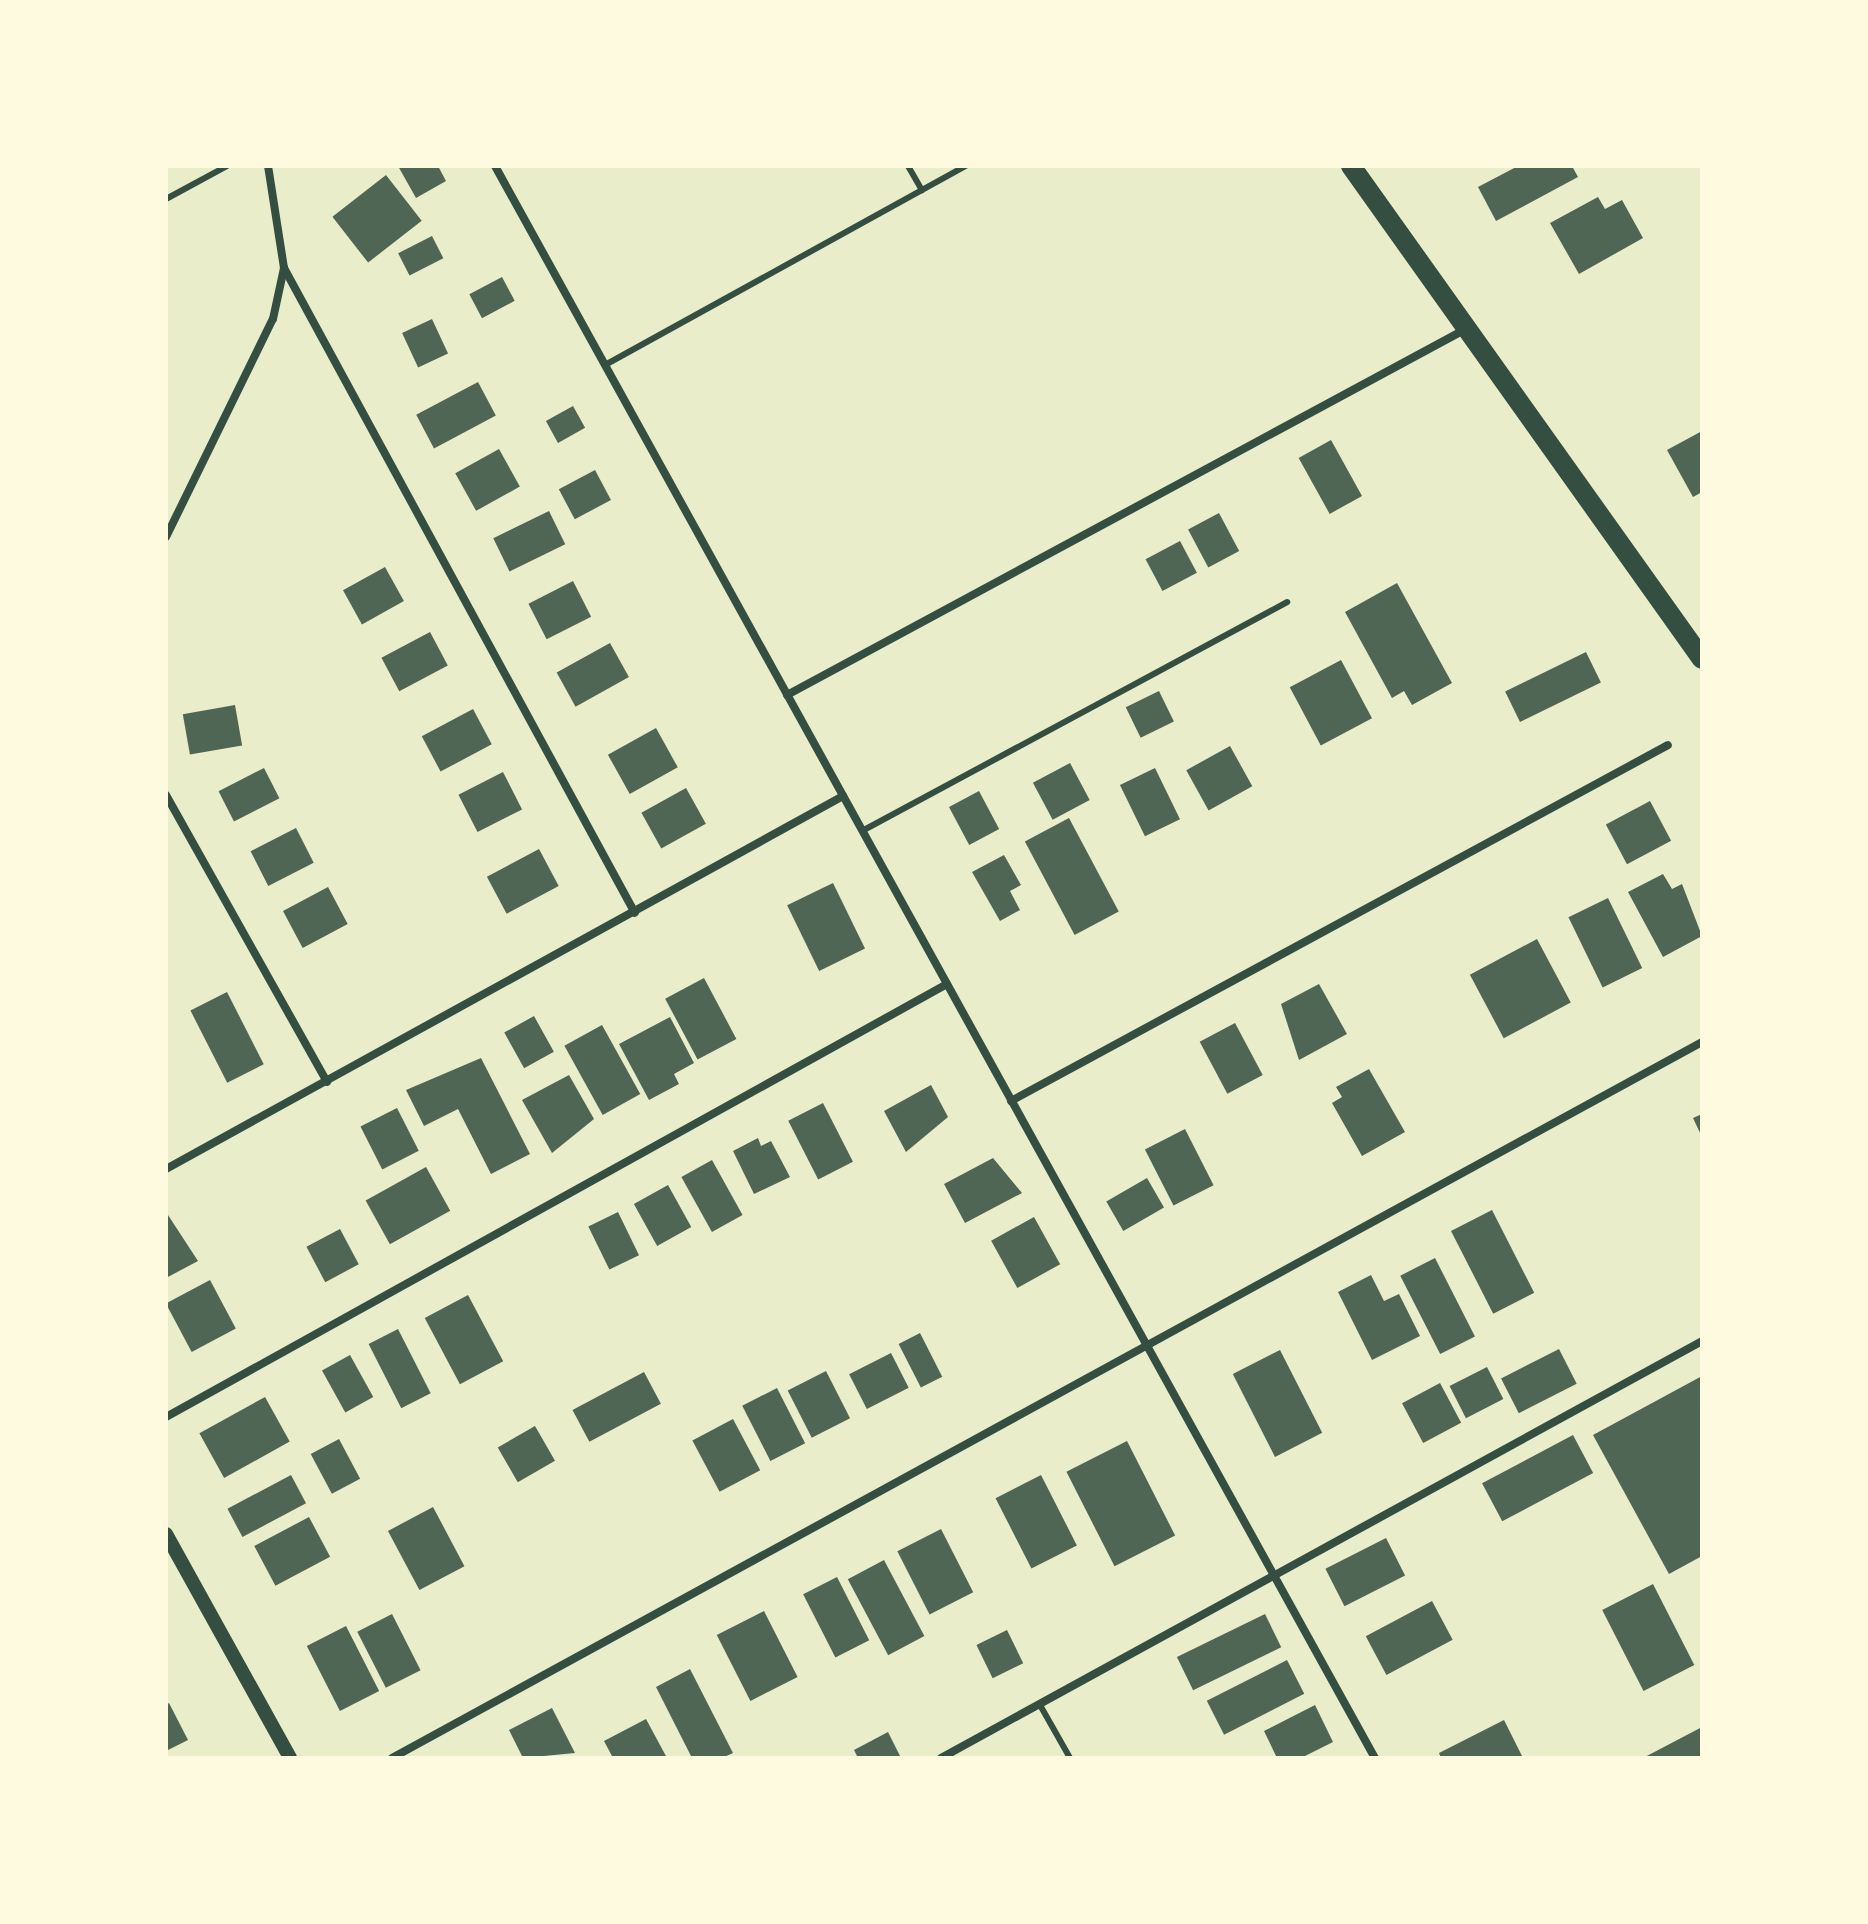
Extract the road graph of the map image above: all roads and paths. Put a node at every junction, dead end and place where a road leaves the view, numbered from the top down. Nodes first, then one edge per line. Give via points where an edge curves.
1 (227, 166) edge
2 (268, 166) edge
3 (495, 166) edge
4 (908, 166) edge
5 (966, 166) edge
6 (1351, 166) edge
7 (922, 190) junction
8 (166, 199) edge
9 (284, 268) junction
10 (1468, 328) junction
11 (605, 365) junction
12 (166, 537) edge
13 (1287, 602) dead end
14 (1702, 659) edge
15 (787, 695) junction
16 (1668, 745) dead end
17 (166, 795) edge
18 (843, 796) junction
19 (862, 831) junction
20 (635, 913) junction
21 (947, 984) junction
22 (1702, 1042) edge
23 (327, 1082) junction
24 (1011, 1101) junction
25 (166, 1169) edge
26 (1702, 1341) edge
27 (1146, 1344) junction
28 (166, 1417) edge
29 (166, 1534) edge
30 (1274, 1577) junction
31 (1040, 1705) junction
32 (290, 1758) edge
33 (392, 1758) edge
34 (941, 1758) edge
35 (1070, 1758) edge
36 (1375, 1758) edge

1 - 8 lane
2 - 9 street
3 - 11 street
4 - 7 lane
5 - 7 lane
6 - 10 main road
7 - 11 lane
9 - 12 street via 273,319
9 - 20 street
10 - 14 main road
10 - 15 street
11 - 15 street
13 - 19 lane
15 - 18 street
16 - 24 street
17 - 23 street
18 - 19 street
18 - 20 street
19 - 21 street
20 - 23 street
21 - 24 street
21 - 28 street
22 - 27 street
23 - 25 street
24 - 27 street
26 - 30 street
27 - 30 street
27 - 33 street
29 - 32 street
30 - 31 street
30 - 36 street
31 - 34 street
31 - 35 lane

